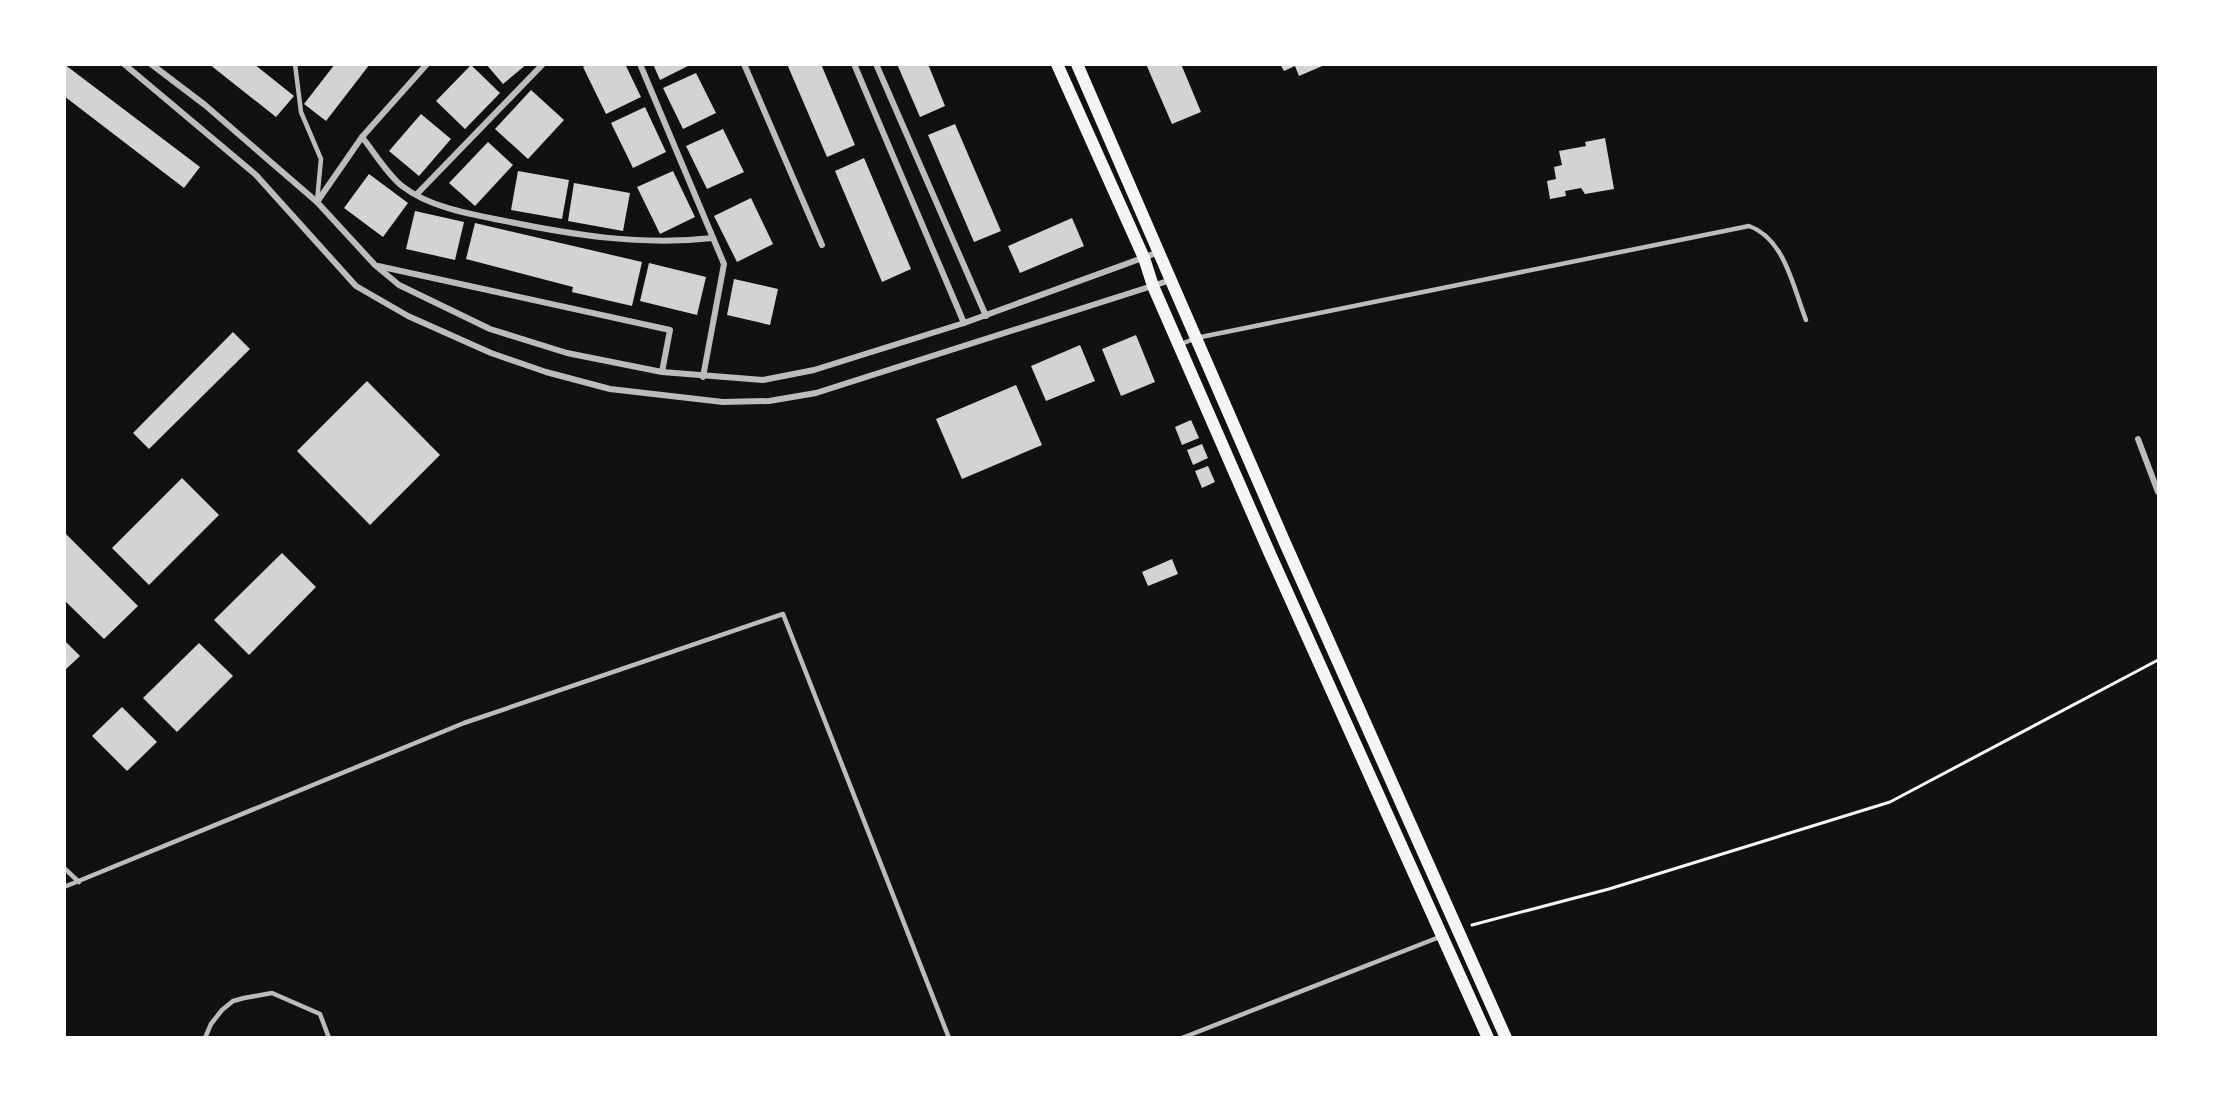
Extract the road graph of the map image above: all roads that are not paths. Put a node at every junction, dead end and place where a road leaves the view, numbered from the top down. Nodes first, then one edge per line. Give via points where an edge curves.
1 (124, 64) edge
2 (151, 64) edge
3 (295, 64) edge
4 (427, 64) edge
5 (543, 64) edge
6 (639, 64) edge
7 (744, 64) edge
8 (854, 64) edge
9 (876, 64) edge
10 (1057, 64) edge
11 (1077, 64) edge
12 (362, 137) junction
13 (417, 194) junction
14 (317, 202) junction
15 (713, 238) junction
16 (822, 245) dead end
17 (1160, 252) junction
18 (1144, 258) junction
19 (375, 266) junction
20 (1170, 280) junction
21 (1153, 286) junction
22 (986, 316) junction
23 (1806, 320) dead end
24 (964, 323) junction
25 (1196, 338) junction
26 (1179, 345) junction
27 (662, 372) junction
28 (703, 377) junction
29 (2138, 439) dead end
30 (2158, 492) edge
31 (64, 868) edge
32 (79, 882) junction
33 (64, 887) edge
34 (1459, 928) junction
35 (1442, 936) junction
36 (205, 1038) edge
37 (329, 1038) edge
38 (949, 1038) edge
39 (1182, 1038) edge
40 (1488, 1038) edge
41 (1506, 1038) edge

1 - 21 street via 256,175 356,286 408,316 490,354 610,389 723,402 769,401 816,393
2 - 14 street
3 - 14 lane via 301,112 321,159
4 - 12 street
5 - 13 street
6 - 15 street
7 - 16 street
8 - 24 street
9 - 22 street
10 - 18 main road
11 - 17 main road
12 - 13 street via 402,186
12 - 14 street
13 - 15 street via 450,210 561,233 631,242
14 - 19 street
15 - 28 street via 724,264
17 - 18 street
17 - 20 main road
18 - 21 main road
18 - 22 street
19 - 27 street via 399,285 490,329 567,353
19 - 27 street via 670,330
20 - 21 street
20 - 25 main road
21 - 26 main road
22 - 24 street
23 - 25 lane via 1775,243 1764,231 1749,226
24 - 28 street via 814,370 763,380
25 - 26 lane
25 - 34 main road
26 - 35 main road
27 - 28 street
29 - 30 street
31 - 32 lane
32 - 33 lane
32 - 38 lane via 465,723 783,614
34 - 35 main road
34 - 41 main road
35 - 39 lane
35 - 40 main road
36 - 37 lane via 211,1024 233,1001 272,993 320,1014

